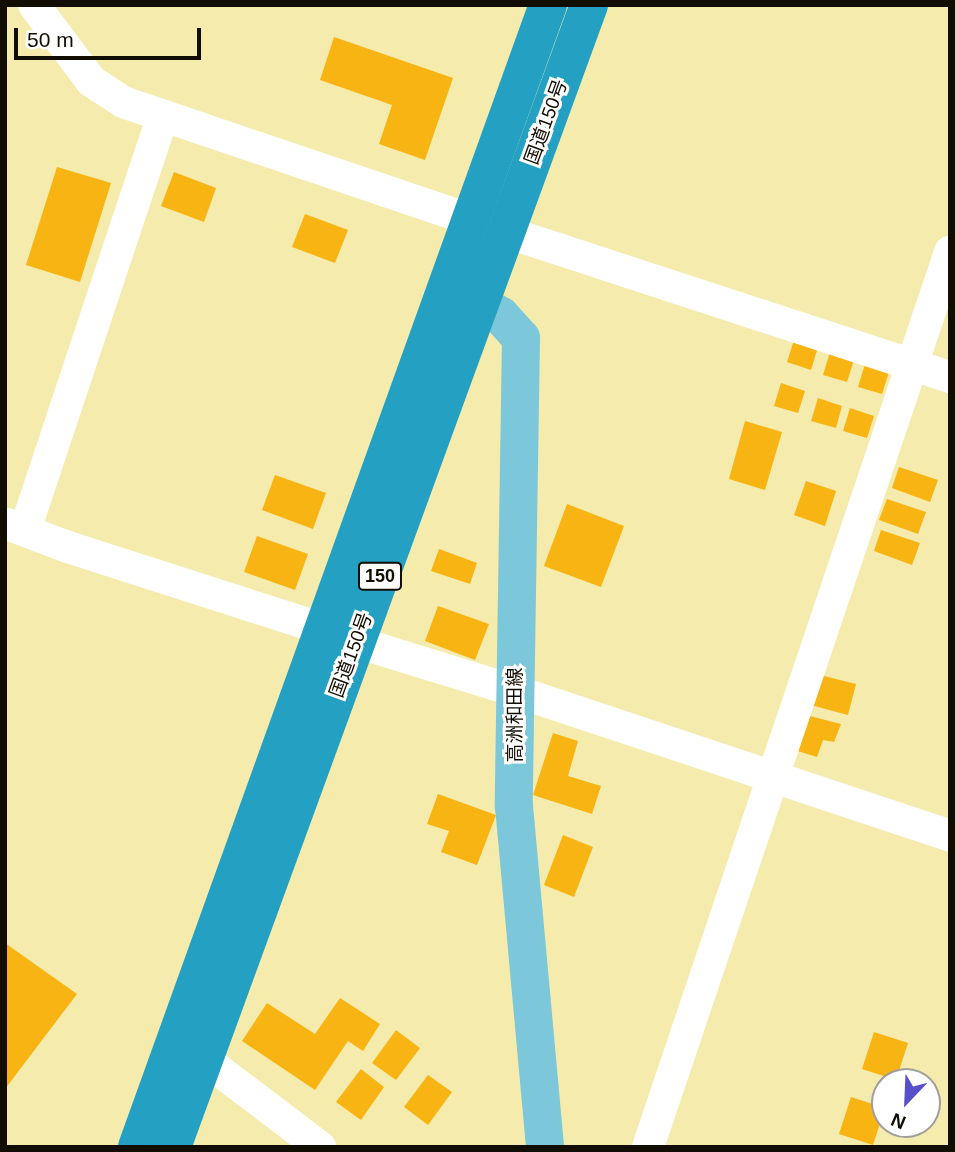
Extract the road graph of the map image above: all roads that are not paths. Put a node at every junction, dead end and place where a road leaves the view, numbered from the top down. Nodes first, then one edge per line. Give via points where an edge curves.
1 (34, 5) edge
2 (548, 5) edge
3 (589, 5) edge
4 (163, 115) junction
5 (469, 219) junction
6 (506, 232) junction
7 (950, 252) edge
8 (478, 303) junction
9 (912, 365) junction
10 (950, 377) edge
11 (15, 527) edge
12 (340, 636) junction
13 (515, 691) junction
14 (773, 778) junction
15 (950, 836) edge
16 (204, 1059) junction
17 (137, 1147) edge
18 (172, 1147) edge
19 (320, 1147) edge
20 (545, 1147) edge
21 (648, 1147) edge

1 - 4 street via 91,81 123,102
2 - 5 highway, 国道150号 / 150
3 - 6 highway, 国道150号 / 150
4 - 5 street
4 - 11 street
5 - 6 street
5 - 12 highway, 国道150号 / 150
6 - 8 highway, 国道150号 / 150
6 - 9 street
7 - 9 street
8 - 12 highway, 国道150号 / 150
8 - 13 main road, 高洲和田線 via 501,316 521,338
9 - 10 street
9 - 14 street
11 - 12 street
12 - 13 street
12 - 16 highway, 国道150号 / 150
12 - 17 highway, 国道150号 / 150
13 - 14 street
13 - 20 main road, 高洲和田線 via 514,806
14 - 15 street
14 - 21 street
16 - 18 highway, 国道150号 / 150
16 - 19 street

